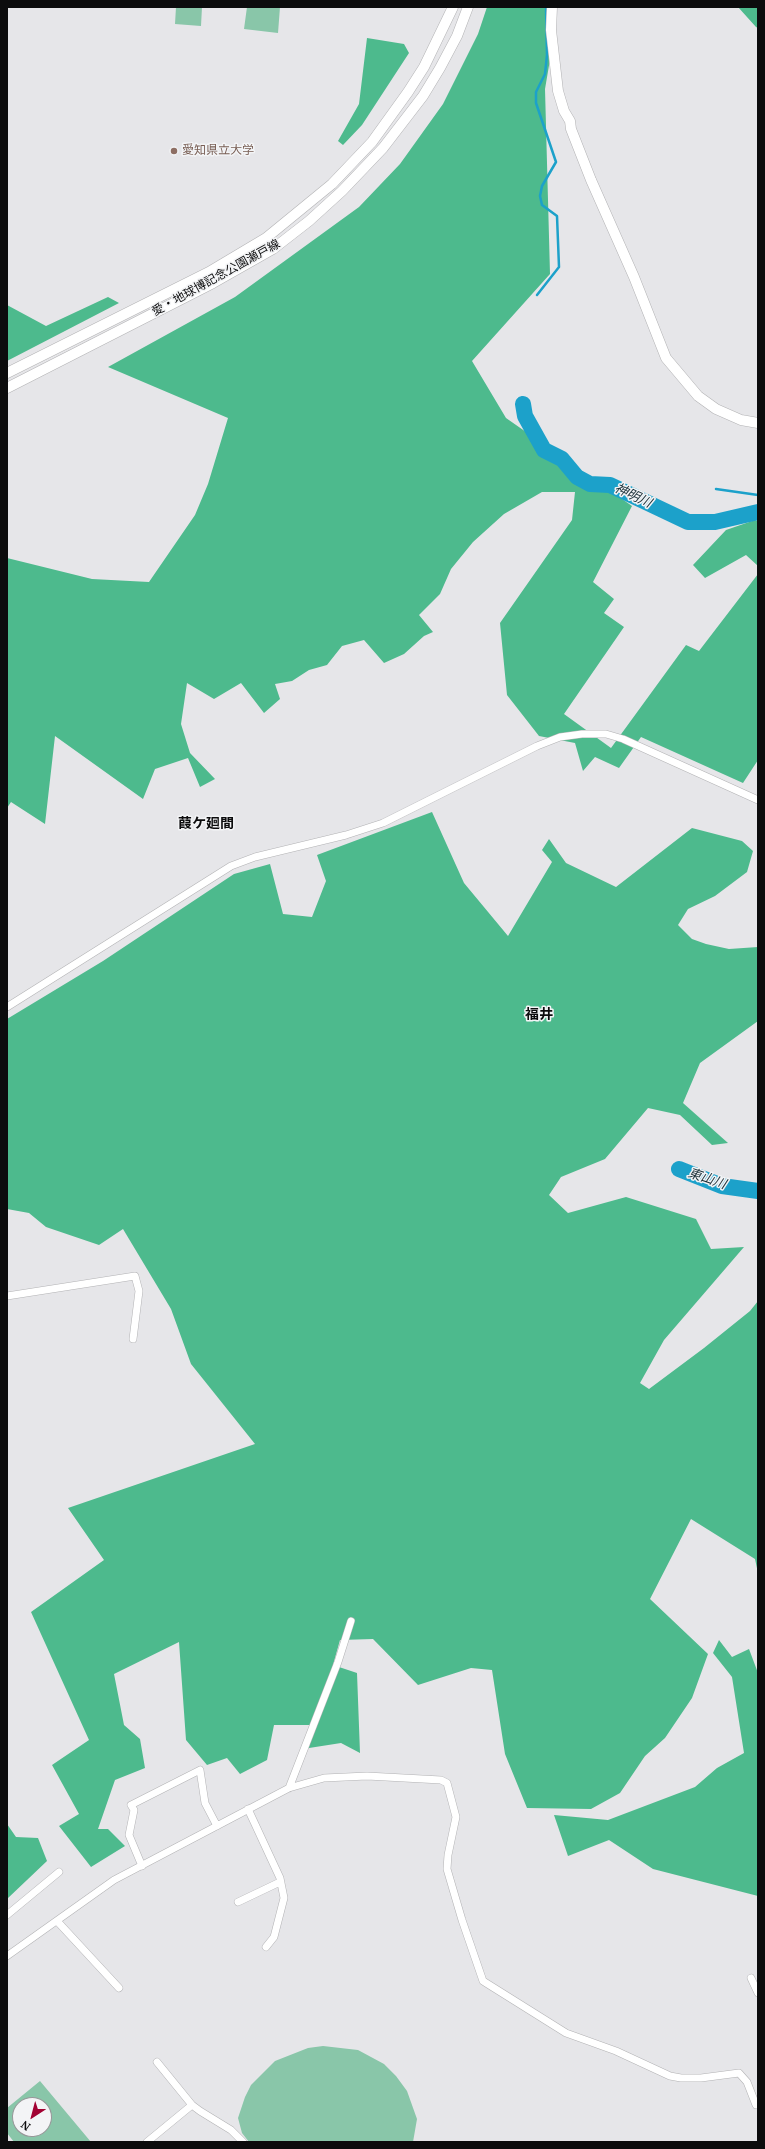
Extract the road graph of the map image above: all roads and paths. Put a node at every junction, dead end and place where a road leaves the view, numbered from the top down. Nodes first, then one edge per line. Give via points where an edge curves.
1 (453, 7) edge
2 (468, 7) edge
3 (552, 7) edge
4 (7, 374) edge
5 (7, 388) edge
6 (758, 423) edge
7 (758, 800) edge
8 (7, 1007) edge
9 (7, 1296) edge
10 (133, 1339) dead end
11 (351, 1620) dead end
12 (288, 1788) junction
13 (248, 1809) junction
14 (217, 1826) junction
15 (142, 1866) junction
16 (59, 1872) dead end
17 (280, 1882) junction
18 (238, 1902) dead end
19 (7, 1915) edge
20 (57, 1921) junction
21 (266, 1947) dead end
22 (7, 1956) edge
23 (751, 1978) dead end
24 (119, 1988) dead end
25 (758, 1993) edge
26 (157, 2062) dead end
27 (192, 2104) junction
28 (758, 2105) edge
29 (147, 2142) edge
30 (242, 2142) edge

1 - 4 main road, 愛・地球博記念公園瀬戸線 via 424,67 408,92 372,142 332,184 266,238 215,268
2 - 5 main road, 愛・地球博記念公園瀬戸線 via 454,43 423,96 383,148 309,221 273,249 213,283
3 - 6 main road via 558,91 564,111 666,358 698,396 722,412 741,420
7 - 8 street via 623,739 606,734 560,737 383,822 346,835 254,857 231,866
9 - 10 street via 135,1276 140,1291
11 - 12 street via 338,1662
12 - 13 street
12 - 28 street via 324,1778 368,1776 441,1780 447,1783 456,1817 447,1869 483,1981 566,2033 616,2051 670,2076 701,2078 739,2073 747,2082
13 - 14 street
13 - 17 street
14 - 15 street
14 - 15 street via 205,1803 204,1780 200,1770 131,1805 134,1810 129,1835
15 - 20 street via 114,1880
16 - 19 street
17 - 18 street
17 - 21 street via 284,1898 274,1937
20 - 22 street
20 - 24 street
23 - 25 street
26 - 27 street
27 - 29 street
27 - 30 street via 231,2130

